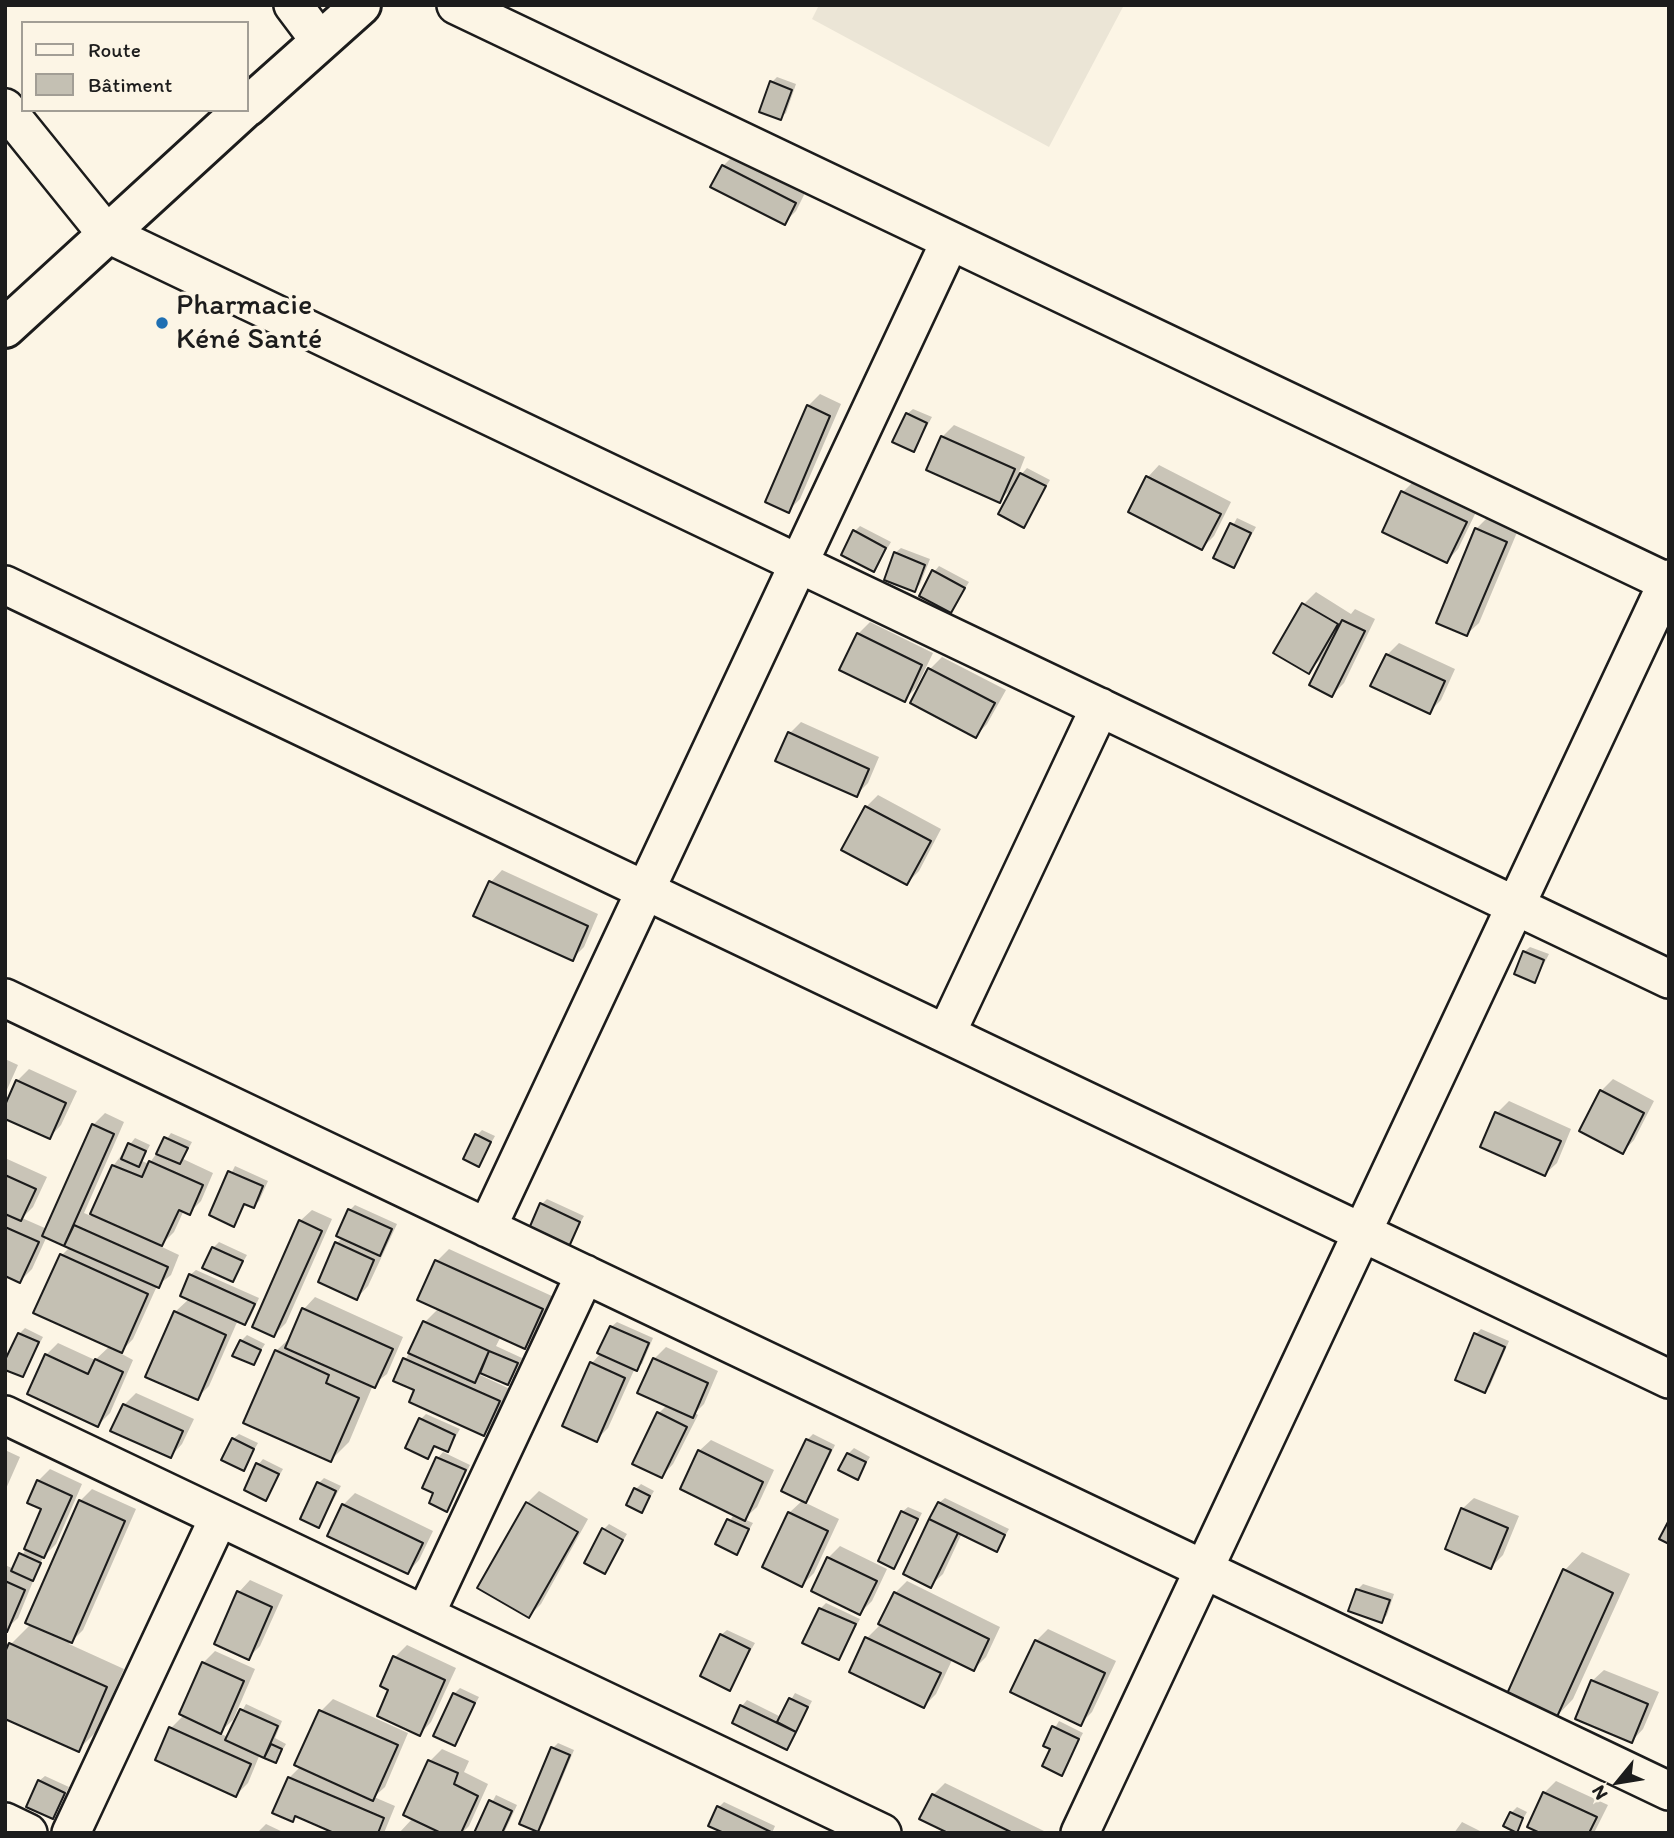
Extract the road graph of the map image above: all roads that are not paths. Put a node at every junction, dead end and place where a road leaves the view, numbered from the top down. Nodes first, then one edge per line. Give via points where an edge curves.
1 (293, 5) edge
2 (361, 5) edge
3 (456, 5) edge
4 (320, 41) junction
5 (248, 106) edge
6 (5, 108) edge
7 (241, 112) edge
8 (106, 233) junction
9 (950, 242) junction
10 (5, 328) edge
11 (799, 564) junction
12 (1668, 581) edge
13 (5, 585) edge
14 (1100, 707) junction
15 (645, 890) junction
16 (1515, 906) junction
17 (1669, 979) edge
18 (5, 998) edge
19 (946, 1034) junction
20 (487, 1228) junction
21 (1362, 1232) junction
22 (585, 1274) junction
23 (1669, 1379) edge
24 (5, 1415) edge
25 (219, 1517) junction
26 (1203, 1569) junction
27 (425, 1615) junction
28 (1669, 1791) edge
29 (5, 1822) edge
30 (28, 1833) edge
31 (71, 1833) edge
32 (882, 1833) edge
33 (1080, 1833) edge

1 - 4 street
2 - 4 highway
3 - 9 street
4 - 5 highway
6 - 8 street
7 - 8 highway
8 - 10 highway
8 - 11 street
9 - 11 street
9 - 12 street
11 - 14 street
11 - 15 street
12 - 16 street
13 - 15 street
14 - 16 street
14 - 19 street
15 - 19 street
15 - 20 street
16 - 17 street
16 - 21 street
18 - 20 street
19 - 21 street
20 - 22 street
21 - 23 street
21 - 26 street
22 - 26 street
22 - 27 street
24 - 25 street
25 - 27 street
25 - 31 street
26 - 28 street
26 - 33 street
27 - 32 street
29 - 30 street

